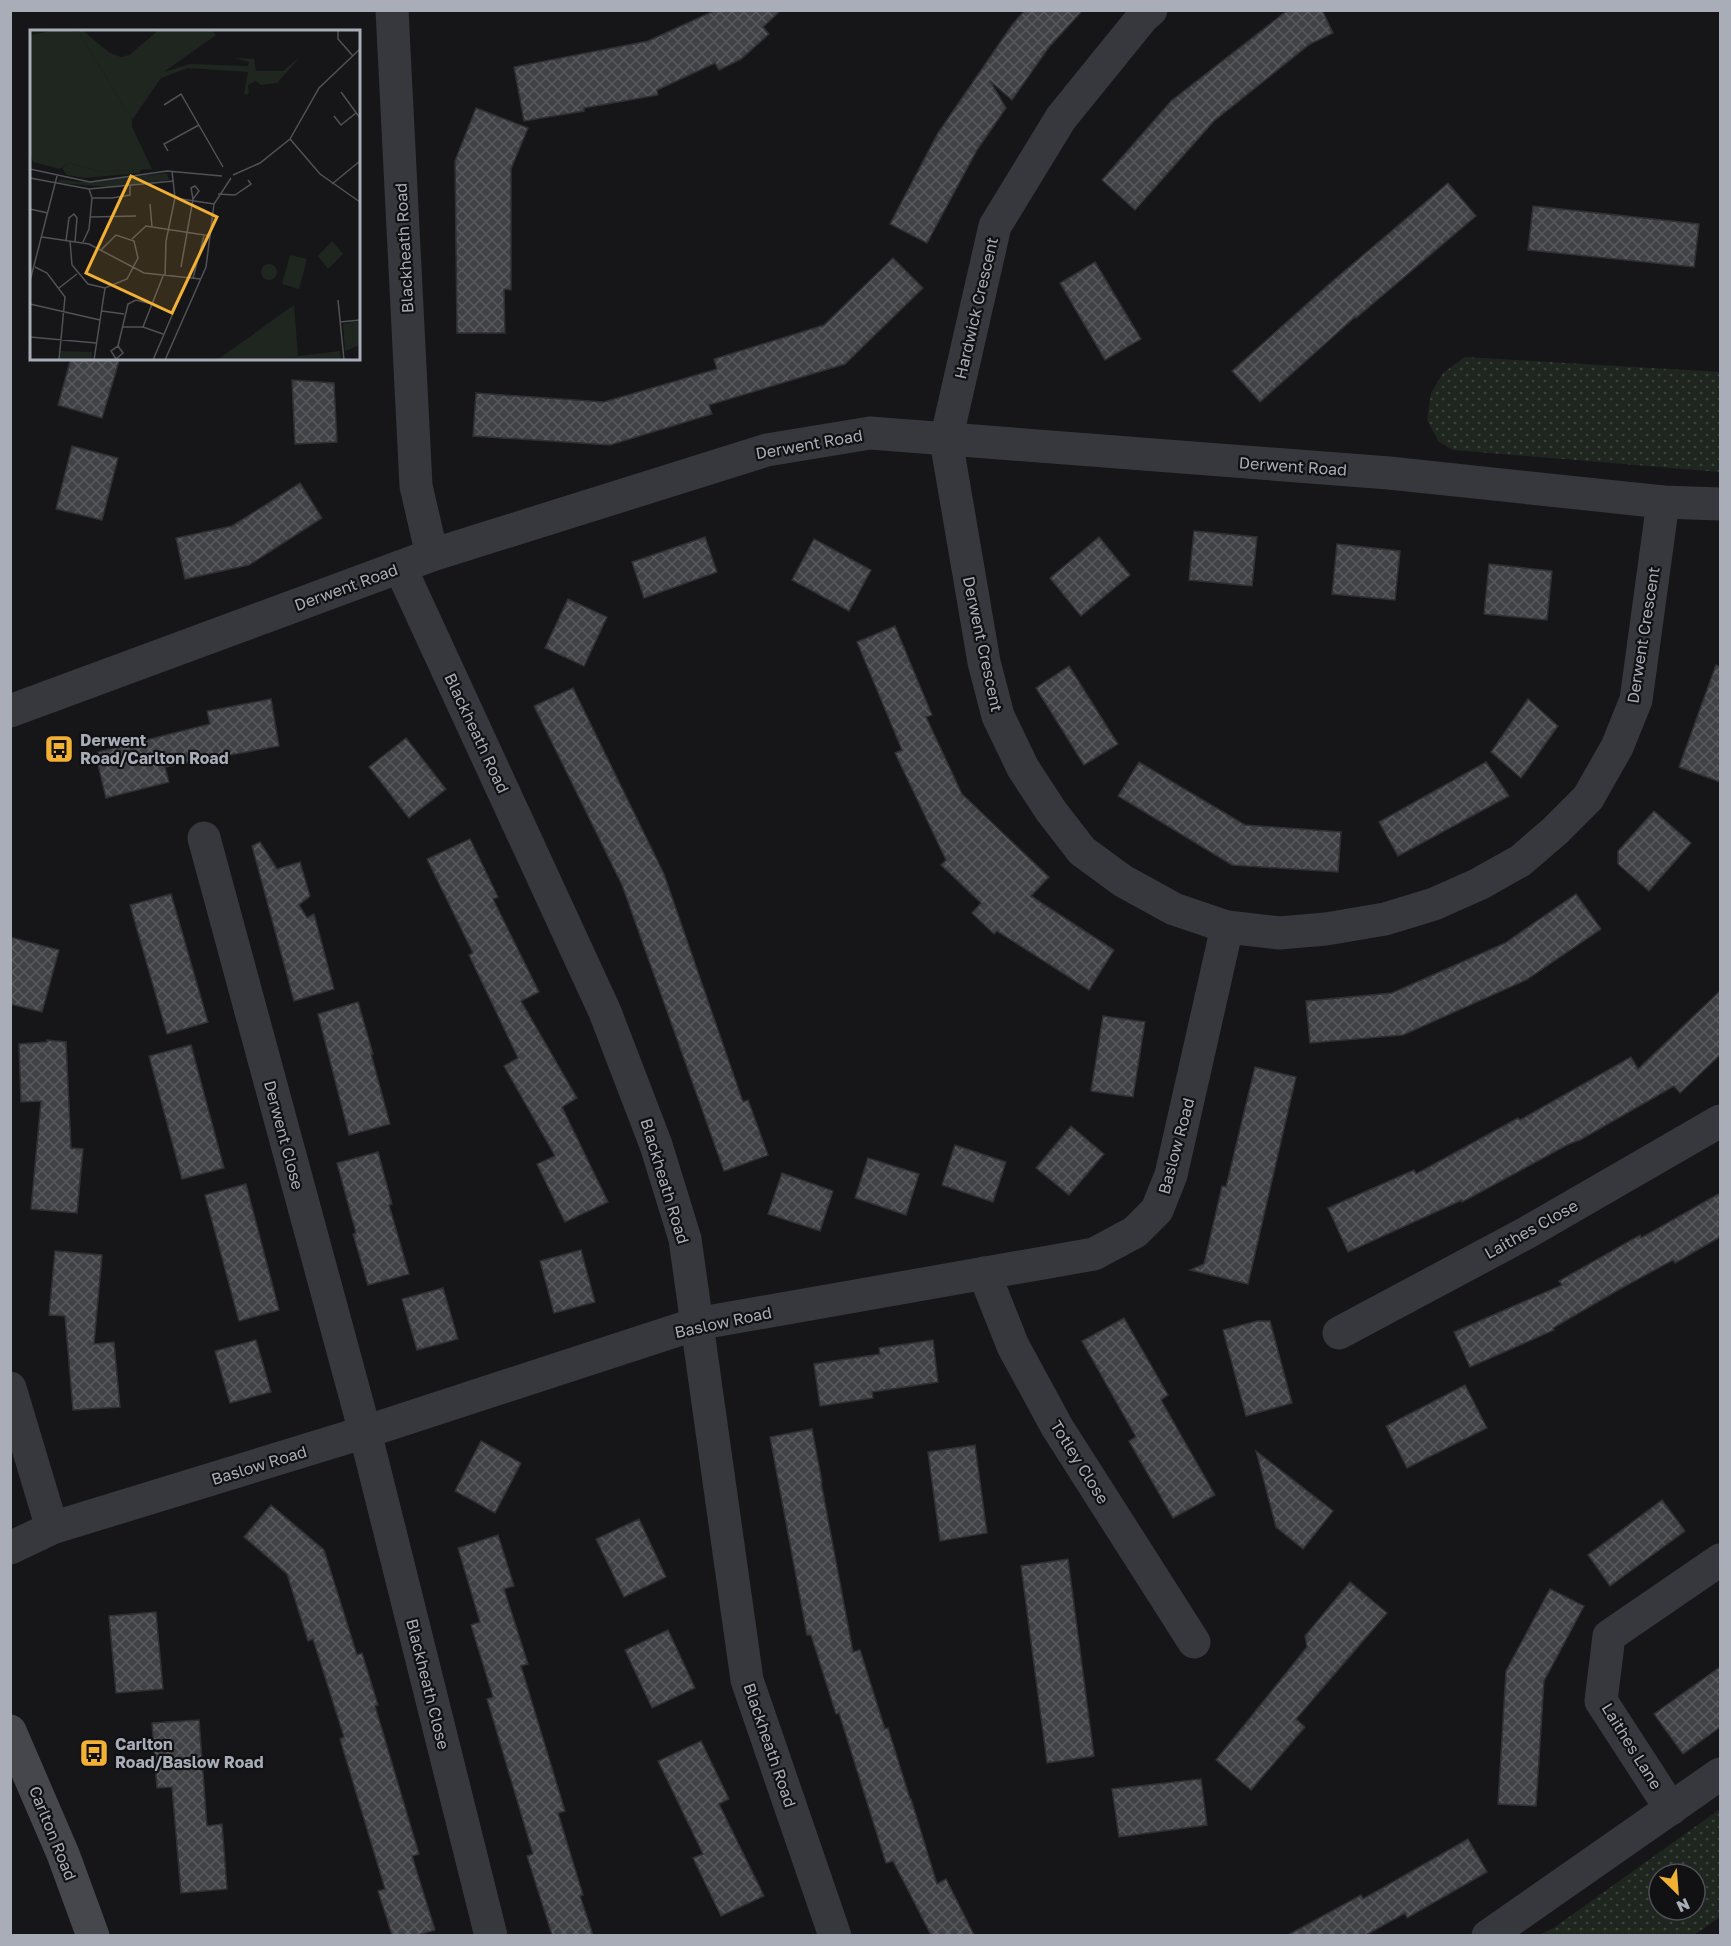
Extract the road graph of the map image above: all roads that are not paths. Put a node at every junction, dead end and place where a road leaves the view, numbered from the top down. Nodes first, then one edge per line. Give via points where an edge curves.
1 (392, 10) edge
2 (1151, 10) edge
3 (946, 440) junction
4 (1663, 502) junction
5 (1720, 504) edge
6 (432, 555) junction
7 (400, 567) junction
8 (10, 711) edge
9 (204, 838) dead end
10 (1227, 927) junction
11 (1720, 1121) edge
12 (984, 1273) junction
13 (696, 1324) junction
14 (1339, 1333) dead end
15 (10, 1388) edge
16 (365, 1432) junction
17 (52, 1528) junction
18 (10, 1548) edge
19 (1720, 1560) edge
20 (1194, 1642) dead end
21 (10, 1731) edge
22 (1720, 1774) edge
23 (1671, 1809) junction
24 (93, 1935) edge
25 (491, 1935) edge
26 (834, 1935) edge
27 (1488, 1935) edge

1 - 6 street, Blackheath Road via 416,486
2 - 3 street, Hardwick Crescent via 1061,117 995,226
3 - 4 street, Derwent Road via 1389,473
3 - 6 street, Derwent Road via 870,433 767,450
3 - 10 street, Derwent Crescent via 984,662 998,716 1023,768 1082,851 1123,881 1174,909
4 - 5 street, Derwent Road
4 - 10 street, Derwent Crescent via 1636,700 1617,747 1587,798 1555,831 1520,861 1479,884 1434,904 1385,919 1279,933
6 - 7 street, Derwent Road
7 - 8 street, Derwent Road
7 - 13 street, Blackheath Road via 610,1023 656,1145 685,1239
9 - 16 street, Derwent Close
10 - 12 street, Baslow Road via 1171,1175 1157,1210 1135,1232 1094,1254
11 - 14 street, Laithes Close via 1528,1232
12 - 13 street, Baslow Road
12 - 20 street, Totley Close via 1013,1347 1057,1427
13 - 16 street, Baslow Road
13 - 26 street, Blackheath Road via 747,1680
15 - 17 street
16 - 17 street, Baslow Road
16 - 25 street, Blackheath Close
17 - 18 street, Baslow Road
19 - 23 street, Laithes Lane via 1609,1636 1601,1701
21 - 24 main road, Carlton Road
22 - 23 street, Laithes Lane
23 - 27 street, Laithes Lane

